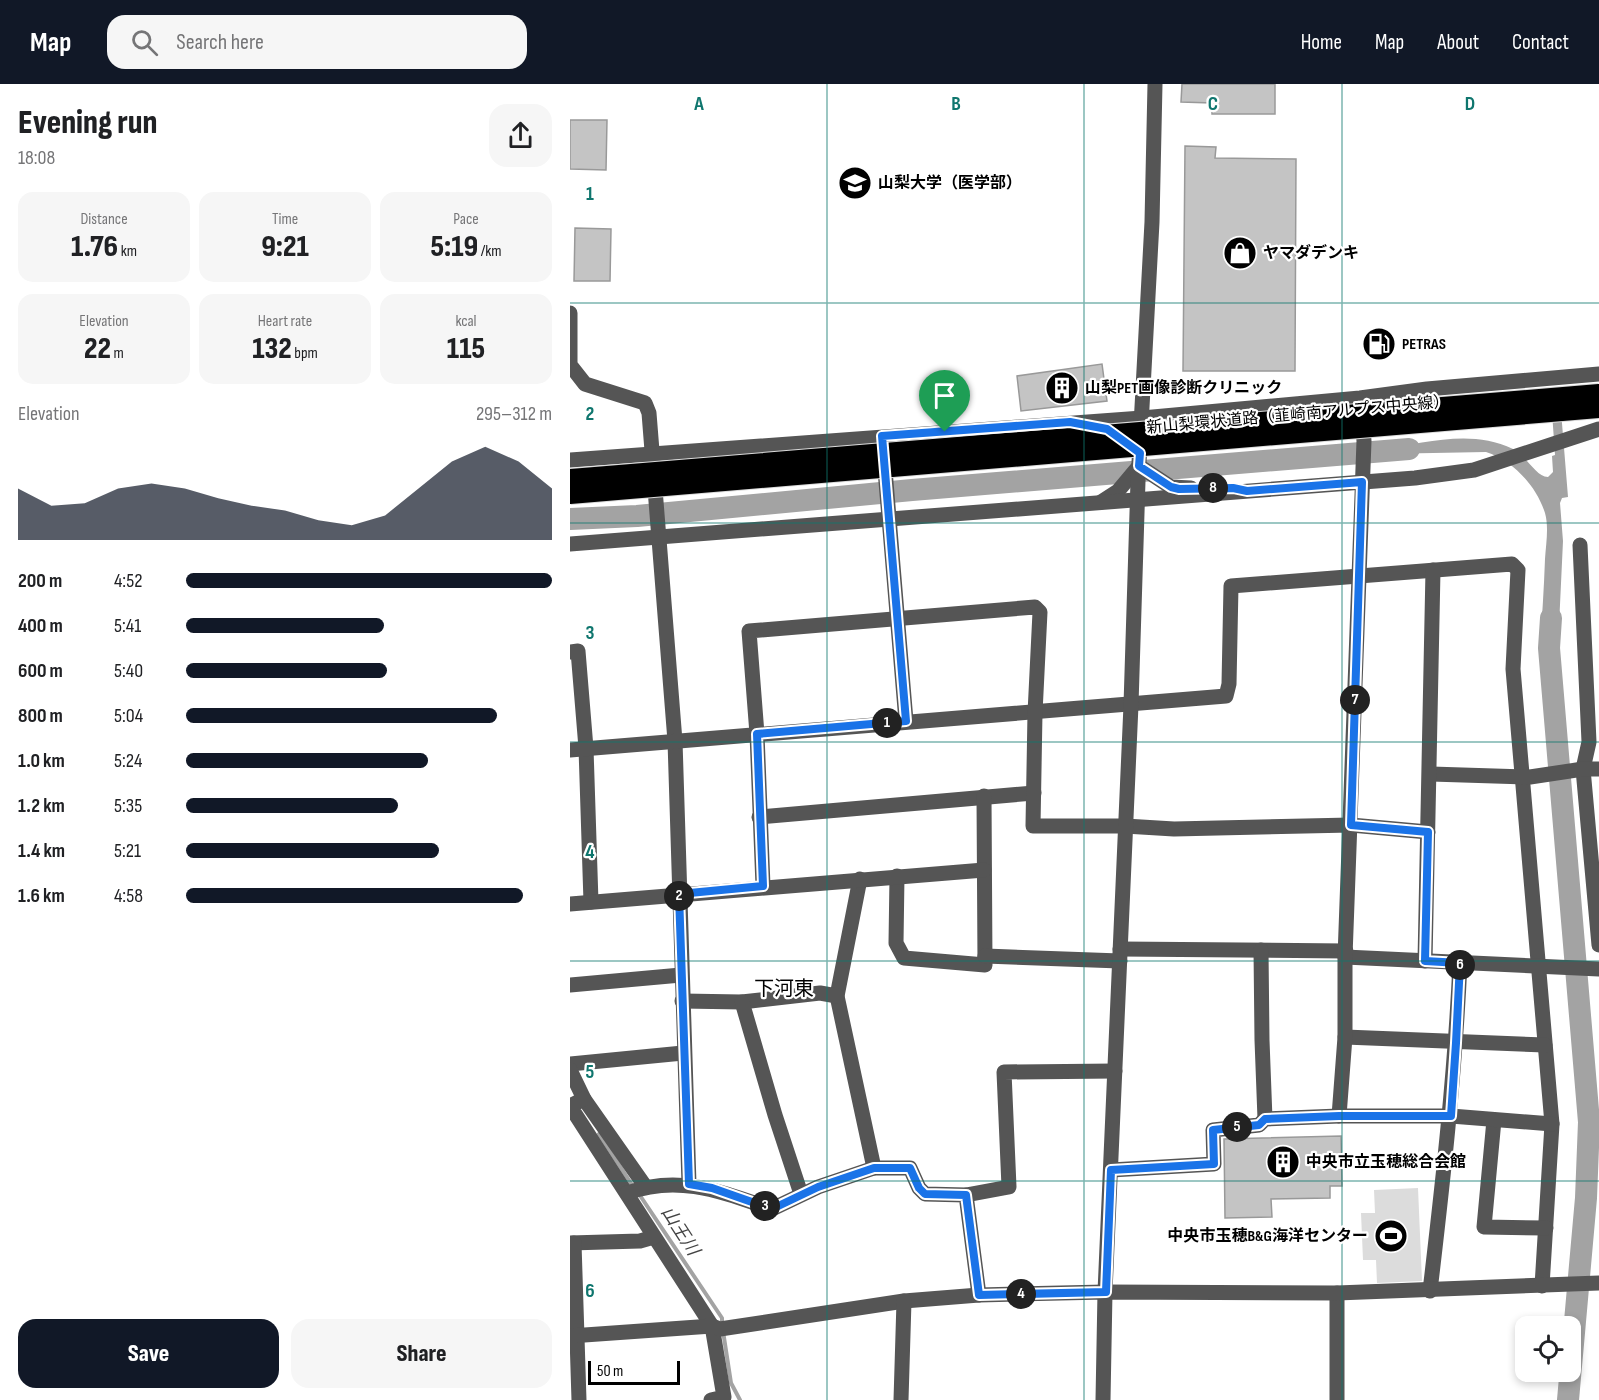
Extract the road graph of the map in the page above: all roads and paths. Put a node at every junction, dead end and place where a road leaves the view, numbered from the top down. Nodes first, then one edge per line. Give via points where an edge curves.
1 (1155, 84) edge
2 (570, 314) edge
3 (570, 365) edge
4 (1599, 374) edge
5 (1599, 393) edge
6 (1360, 398) junction
7 (1599, 409) edge
8 (1182, 414) junction
9 (1142, 418) junction
10 (1070, 422) junction
11 (1599, 429) edge
12 (882, 436) junction
13 (652, 453) junction
14 (570, 460) edge
15 (1137, 468) junction
16 (570, 478) edge
17 (1362, 482) junction
18 (1247, 491) junction
19 (570, 495) edge
20 (1138, 500) junction
21 (1098, 503) junction
22 (890, 519) junction
23 (659, 537) junction
24 (570, 544) edge
25 (1580, 545) dead end
26 (1434, 570) junction
27 (1359, 575) junction
28 (897, 619) junction
29 (570, 652) edge
30 (1131, 705) junction
31 (1035, 713) junction
32 (906, 721) junction
33 (757, 734) junction
34 (675, 741) junction
35 (586, 748) junction
36 (570, 750) edge
37 (1599, 769) edge
38 (1577, 770) junction
39 (1431, 774) junction
40 (1521, 777) junction
41 (1034, 793) junction
42 (984, 796) junction
43 (759, 817) junction
44 (1351, 825) junction
45 (1125, 826) junction
46 (1428, 832) junction
47 (984, 870) junction
48 (897, 876) junction
49 (860, 879) junction
50 (763, 886) junction
51 (679, 894) junction
52 (591, 902) junction
53 (570, 904) edge
54 (1599, 945) edge
55 (1261, 950) junction
56 (1346, 954) junction
57 (1120, 955) junction
58 (986, 956) junction
59 (1425, 961) junction
60 (1460, 963) junction
61 (1538, 966) junction
62 (1599, 969) edge
63 (681, 975) junction
64 (570, 985) edge
65 (837, 996) junction
66 (682, 1001) junction
67 (742, 1002) junction
68 (1345, 1037) junction
69 (1456, 1043) junction
70 (1545, 1046) junction
71 (684, 1053) junction
72 (570, 1064) edge
73 (570, 1070) edge
74 (1115, 1071) junction
75 (577, 1102) edge
76 (1339, 1116) junction
77 (1451, 1116) junction
78 (1265, 1119) junction
79 (1494, 1119) junction
80 (1552, 1124) junction
81 (874, 1168) junction
82 (1111, 1170) junction
83 (689, 1184) junction
84 (636, 1190) junction
85 (801, 1194) junction
86 (966, 1195) junction
87 (1546, 1228) junction
88 (654, 1237) junction
89 (572, 1243) edge
90 (1599, 1283) edge
91 (1542, 1286) junction
92 (1431, 1291) junction
93 (1106, 1292) junction
94 (1337, 1293) junction
95 (979, 1295) junction
96 (904, 1301) junction
97 (721, 1328) junction
98 (573, 1336) edge
99 (579, 1400) edge
100 (711, 1400) edge
101 (901, 1400) edge
102 (1103, 1400) edge
103 (1337, 1400) edge

1 - 9 street
2 - 3 street
3 - 13 street via 585,384 645,403 650,413
4 - 6 street
5 - 16 highway, 新山梨環状道路（韮崎南アルプス中央線）, bridge
6 - 8 street
6 - 17 street
7 - 19 highway, 新山梨環状道路（韮崎南アルプス中央線）, bridge
8 - 9 street
8 - 15 street via 1161,429
9 - 10 street
9 - 15 street
10 - 12 street
10 - 15 street via 1107,429
11 - 17 street via 1474,470
12 - 13 street
12 - 22 street
13 - 14 street
13 - 23 street
15 - 18 street via 1179,489
15 - 20 street
15 - 21 street via 1118,491
17 - 18 street
17 - 27 street
18 - 20 street
20 - 21 street
20 - 30 street
21 - 22 street
22 - 23 street
22 - 28 street
23 - 24 street
23 - 34 street
25 - 38 street via 1589,742
26 - 27 street
26 - 39 street
26 - 40 street via 1512,564 1518,570 1513,669
27 - 30 street via 1231,586 1226,696
27 - 44 street
28 - 31 street via 1035,607 1041,612
28 - 32 street
28 - 33 street via 749,631
29 - 35 street via 578,651
30 - 31 street
30 - 45 street
31 - 32 street
31 - 41 street
32 - 33 street
33 - 34 street
33 - 43 street
34 - 35 street
34 - 51 street
35 - 36 street
35 - 52 street
37 - 38 street
38 - 40 street
38 - 54 street
39 - 40 street
39 - 46 street
40 - 61 street
41 - 42 street
41 - 45 street via 1033,826
42 - 43 street
42 - 47 street
43 - 50 street
44 - 45 street
44 - 46 street
44 - 56 street
45 - 57 street
46 - 59 street
47 - 48 street
47 - 58 street
48 - 49 street
48 - 58 street via 896,943 904,958 986,965
49 - 50 street
49 - 65 street
50 - 51 street
51 - 52 street
51 - 63 street
52 - 53 street
55 - 56 street
55 - 57 street
55 - 78 street
56 - 59 street
56 - 68 street
57 - 58 street
57 - 74 street
59 - 60 street
60 - 61 street
60 - 69 street
61 - 62 street
61 - 70 street
63 - 64 street
63 - 66 street
65 - 67 street via 820,993
65 - 81 street
66 - 67 street
66 - 71 street
67 - 85 street
68 - 69 street
68 - 76 street
69 - 70 street
69 - 77 street
70 - 80 street
71 - 72 street
71 - 83 street
73 - 75 street
74 - 82 street
74 - 86 street via 1004,1072 1010,1188
75 - 84 street
76 - 77 street
76 - 78 street
77 - 79 street
77 - 92 street
78 - 82 street via 1259,1125 1213,1130 1214,1164
79 - 80 street
79 - 87 street via 1484,1227
80 - 87 street
81 - 85 street
81 - 86 street via 910,1168 925,1194
82 - 93 street
83 - 84 street
83 - 85 street via 772,1209
84 - 88 street
86 - 95 street
87 - 91 street
88 - 89 street
88 - 97 street
89 - 98 street
90 - 91 street
91 - 92 street
92 - 94 street
93 - 94 street
93 - 95 street
93 - 102 street
94 - 103 street
95 - 96 street
96 - 97 street
96 - 101 street
97 - 98 street
97 - 100 street via 724,1397
98 - 99 street

